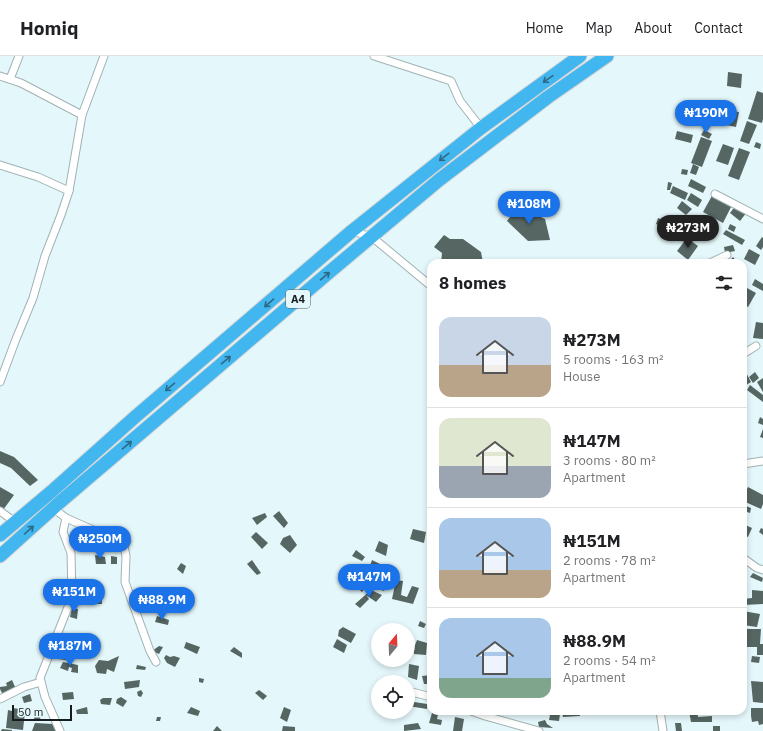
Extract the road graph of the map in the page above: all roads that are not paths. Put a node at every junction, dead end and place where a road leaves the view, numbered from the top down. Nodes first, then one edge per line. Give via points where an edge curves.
1 (19, 56) edge
2 (104, 56) edge
3 (374, 56) edge
4 (580, 56) edge
5 (606, 56) edge
6 (0, 76) edge
7 (10, 80) junction
8 (82, 115) junction
9 (481, 128) junction
10 (0, 165) edge
11 (69, 191) junction
12 (715, 194) dead end
13 (763, 219) edge
14 (352, 231) junction
15 (372, 237) junction
16 (727, 256) dead end
17 (720, 259) edge
18 (427, 283) edge
19 (756, 346) dead end
20 (747, 352) edge
21 (0, 382) edge
22 (763, 461) edge
23 (747, 463) edge
24 (53, 508) junction
25 (0, 511) edge
26 (66, 518) junction
27 (15, 522) junction
28 (0, 535) edge
29 (0, 556) edge
30 (747, 561) edge
31 (763, 570) edge
32 (156, 662) dead end
33 (41, 682) junction
34 (415, 693) edge
35 (427, 696) edge
36 (0, 699) edge
37 (482, 715) edge
38 (661, 715) edge
39 (60, 731) edge
40 (539, 731) edge
41 (664, 731) edge

1 - 7 street
2 - 8 street
3 - 9 street via 451,81 460,100
4 -> 9 highway, A4
5 - 15 highway, A4 via 445,176
6 - 7 street
7 - 8 street via 21,83
8 - 11 street
9 -> 14 highway, A4
10 - 11 street via 38,176
11 - 21 street via 45,256 34,298
12 - 13 street
14 - 15 street
14 -> 27 highway, A4
15 - 18 street
24 -> 15 highway, A4
16 - 17 street
19 - 20 street
22 - 23 street
24 - 26 street
29 -> 24 highway, A4
25 - 27 street
26 - 32 street via 127,542 124,546 125,582
26 - 33 street via 63,532 71,553 72,597 40,678
27 - 28 highway, A4
30 - 31 street
33 - 36 street
33 - 39 street
34 - 35 street
37 - 40 street
38 - 41 street

